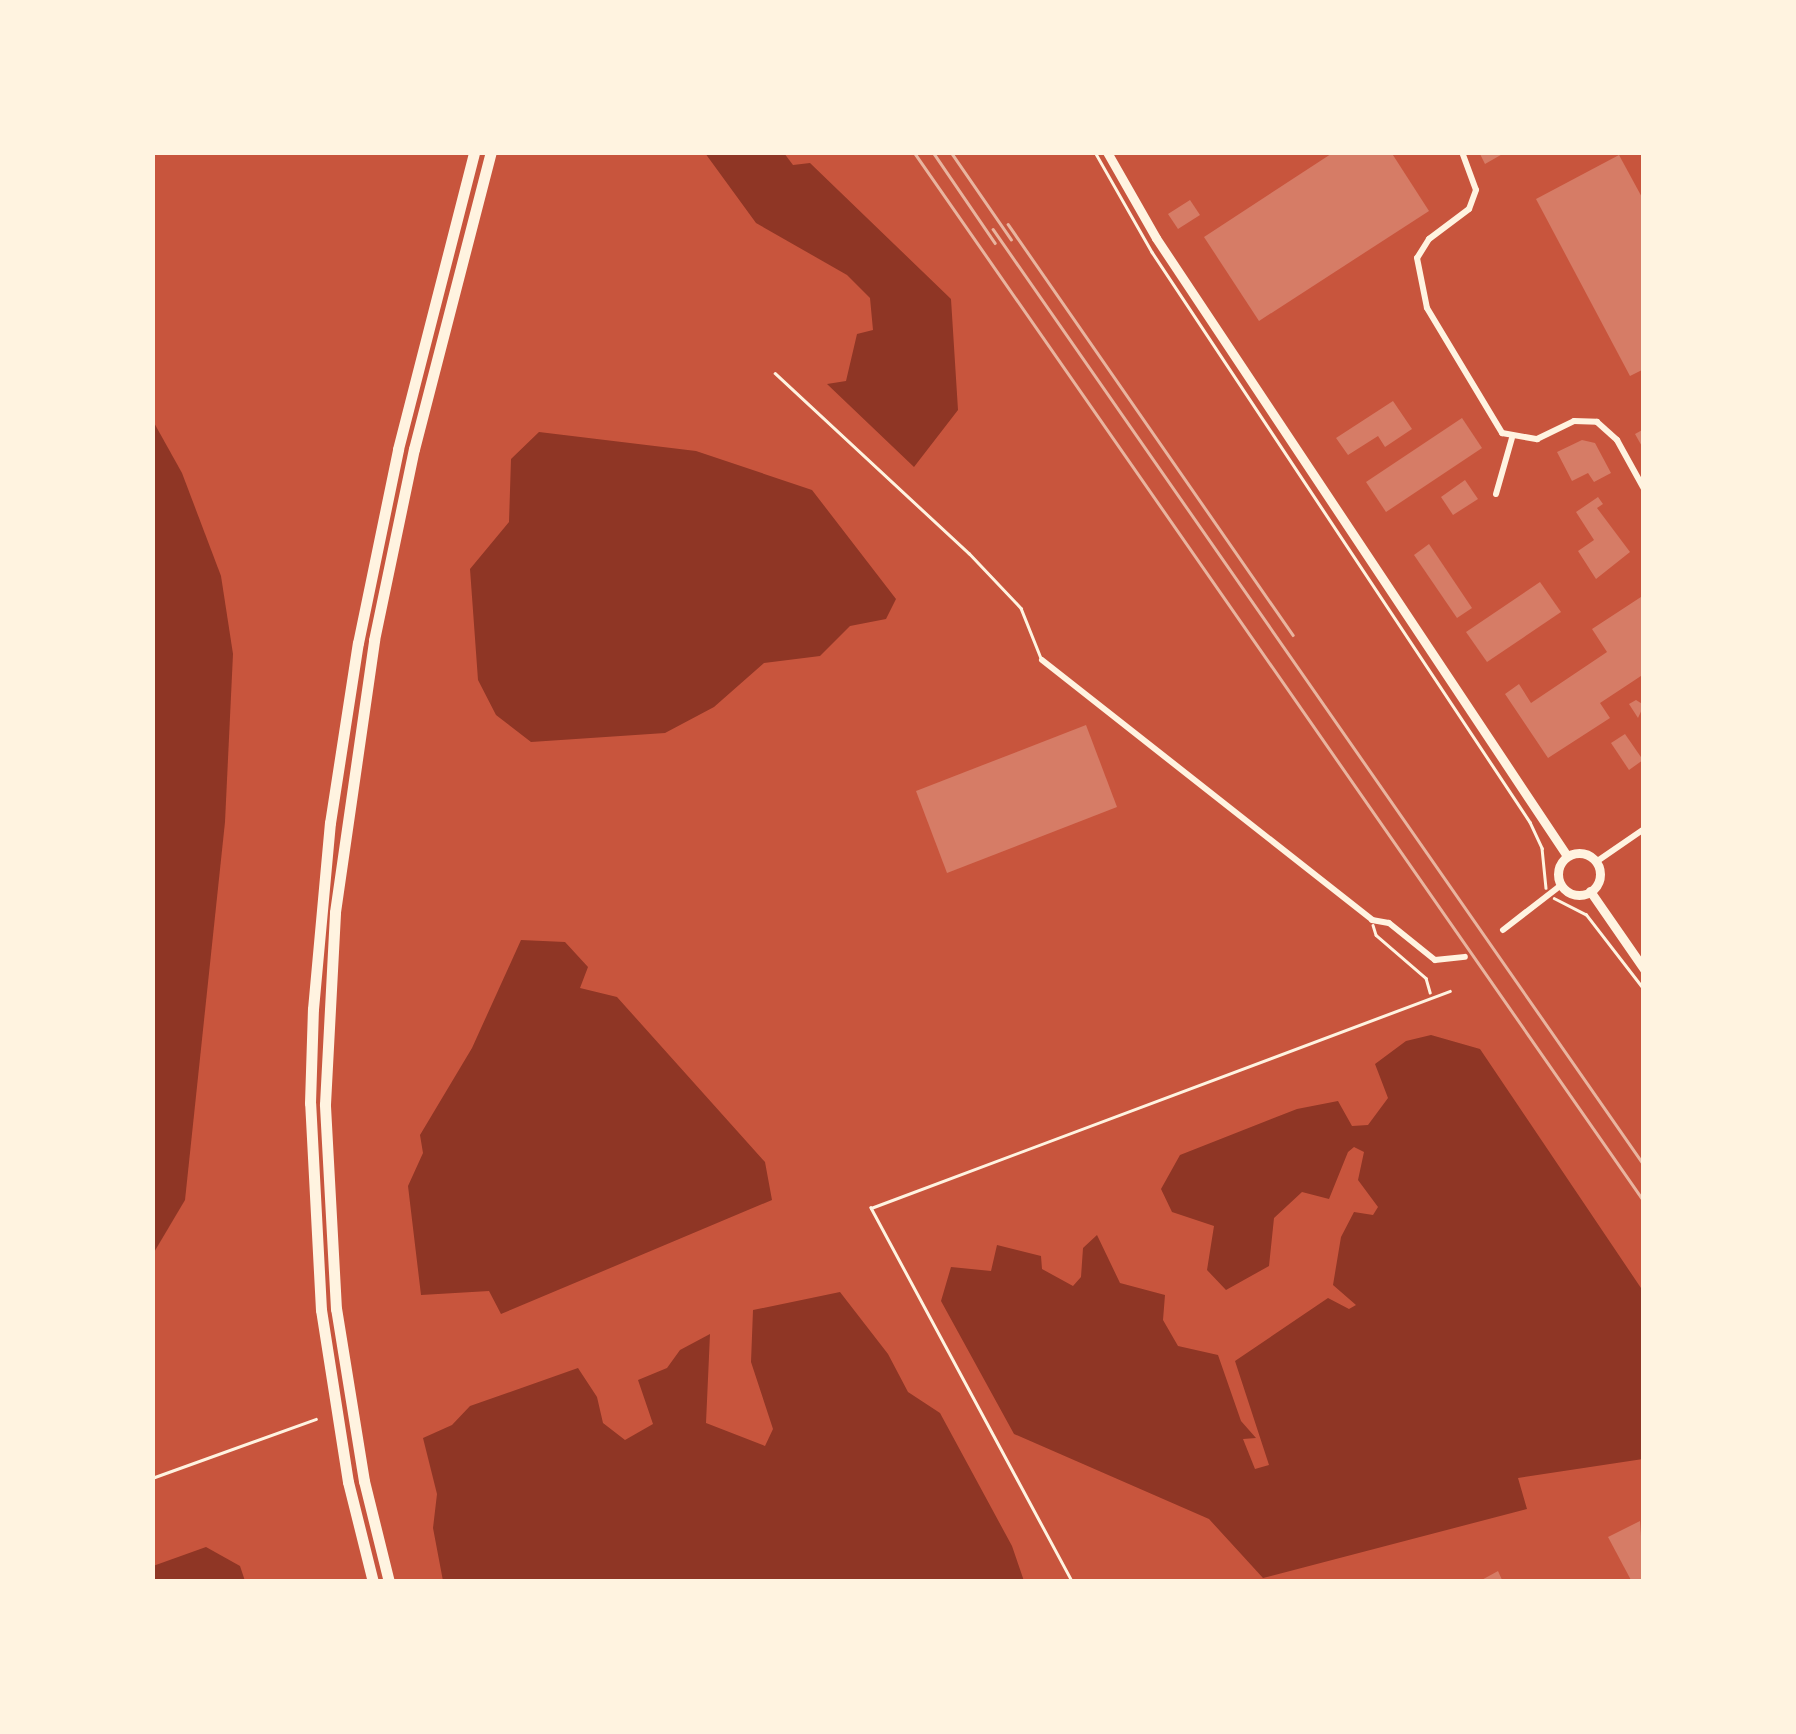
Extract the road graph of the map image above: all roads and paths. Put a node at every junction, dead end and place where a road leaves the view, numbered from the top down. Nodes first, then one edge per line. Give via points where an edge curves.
1 (474, 152) edge
2 (492, 152) edge
3 (1095, 152) edge
4 (1107, 152) edge
5 (1462, 152) edge
6 (775, 373) dead end
7 (1512, 438) junction
8 (1644, 489) edge
9 (1496, 494) dead end
10 (1042, 660) joint
11 (1644, 829) edge
12 (1567, 856) junction
13 (1596, 862) junction
14 (1562, 885) junction
15 (1590, 891) junction
16 (1550, 894) junction
17 (1372, 920) junction
18 (1503, 930) dead end
19 (1464, 957) dead end
20 (1644, 969) edge
21 (1644, 989) edge
22 (1450, 991) dead end
23 (1430, 994) junction
24 (316, 1419) dead end
25 (152, 1478) edge
26 (372, 1582) edge
27 (390, 1582) edge
28 (1072, 1582) edge

1 - 26 highway via 398,450 358,644 330,823 313,1009 310,1103 321,1310 348,1482
2 - 27 highway via 414,450 378,621 335,912 325,1104 336,1308 364,1481
3 - 16 path via 1152,252 1530,822
4 - 12 main road via 1156,238
5 - 7 street via 1477,185 1474,198 1422,246 1415,268 1432,318 1490,418
6 - 10 lane via 969,553 1020,608
7 - 8 street via 1597,422 1617,440
7 - 9 street
10 - 17 street
11 - 13 street
12 - 13 main road via 1579,853
12 - 14 main road via 1558,873
13 - 15 main road via 1598,881
14 - 15 main road via 1578,894
14 - 16 street
15 - 20 main road
16 - 18 street
16 - 21 path via 1586,914
17 - 19 street via 1389,923 1435,960
17 - 23 lane via 1376,935 1426,978
22 - 23 lane
23 - 28 lane via 871,1208
24 - 25 path

